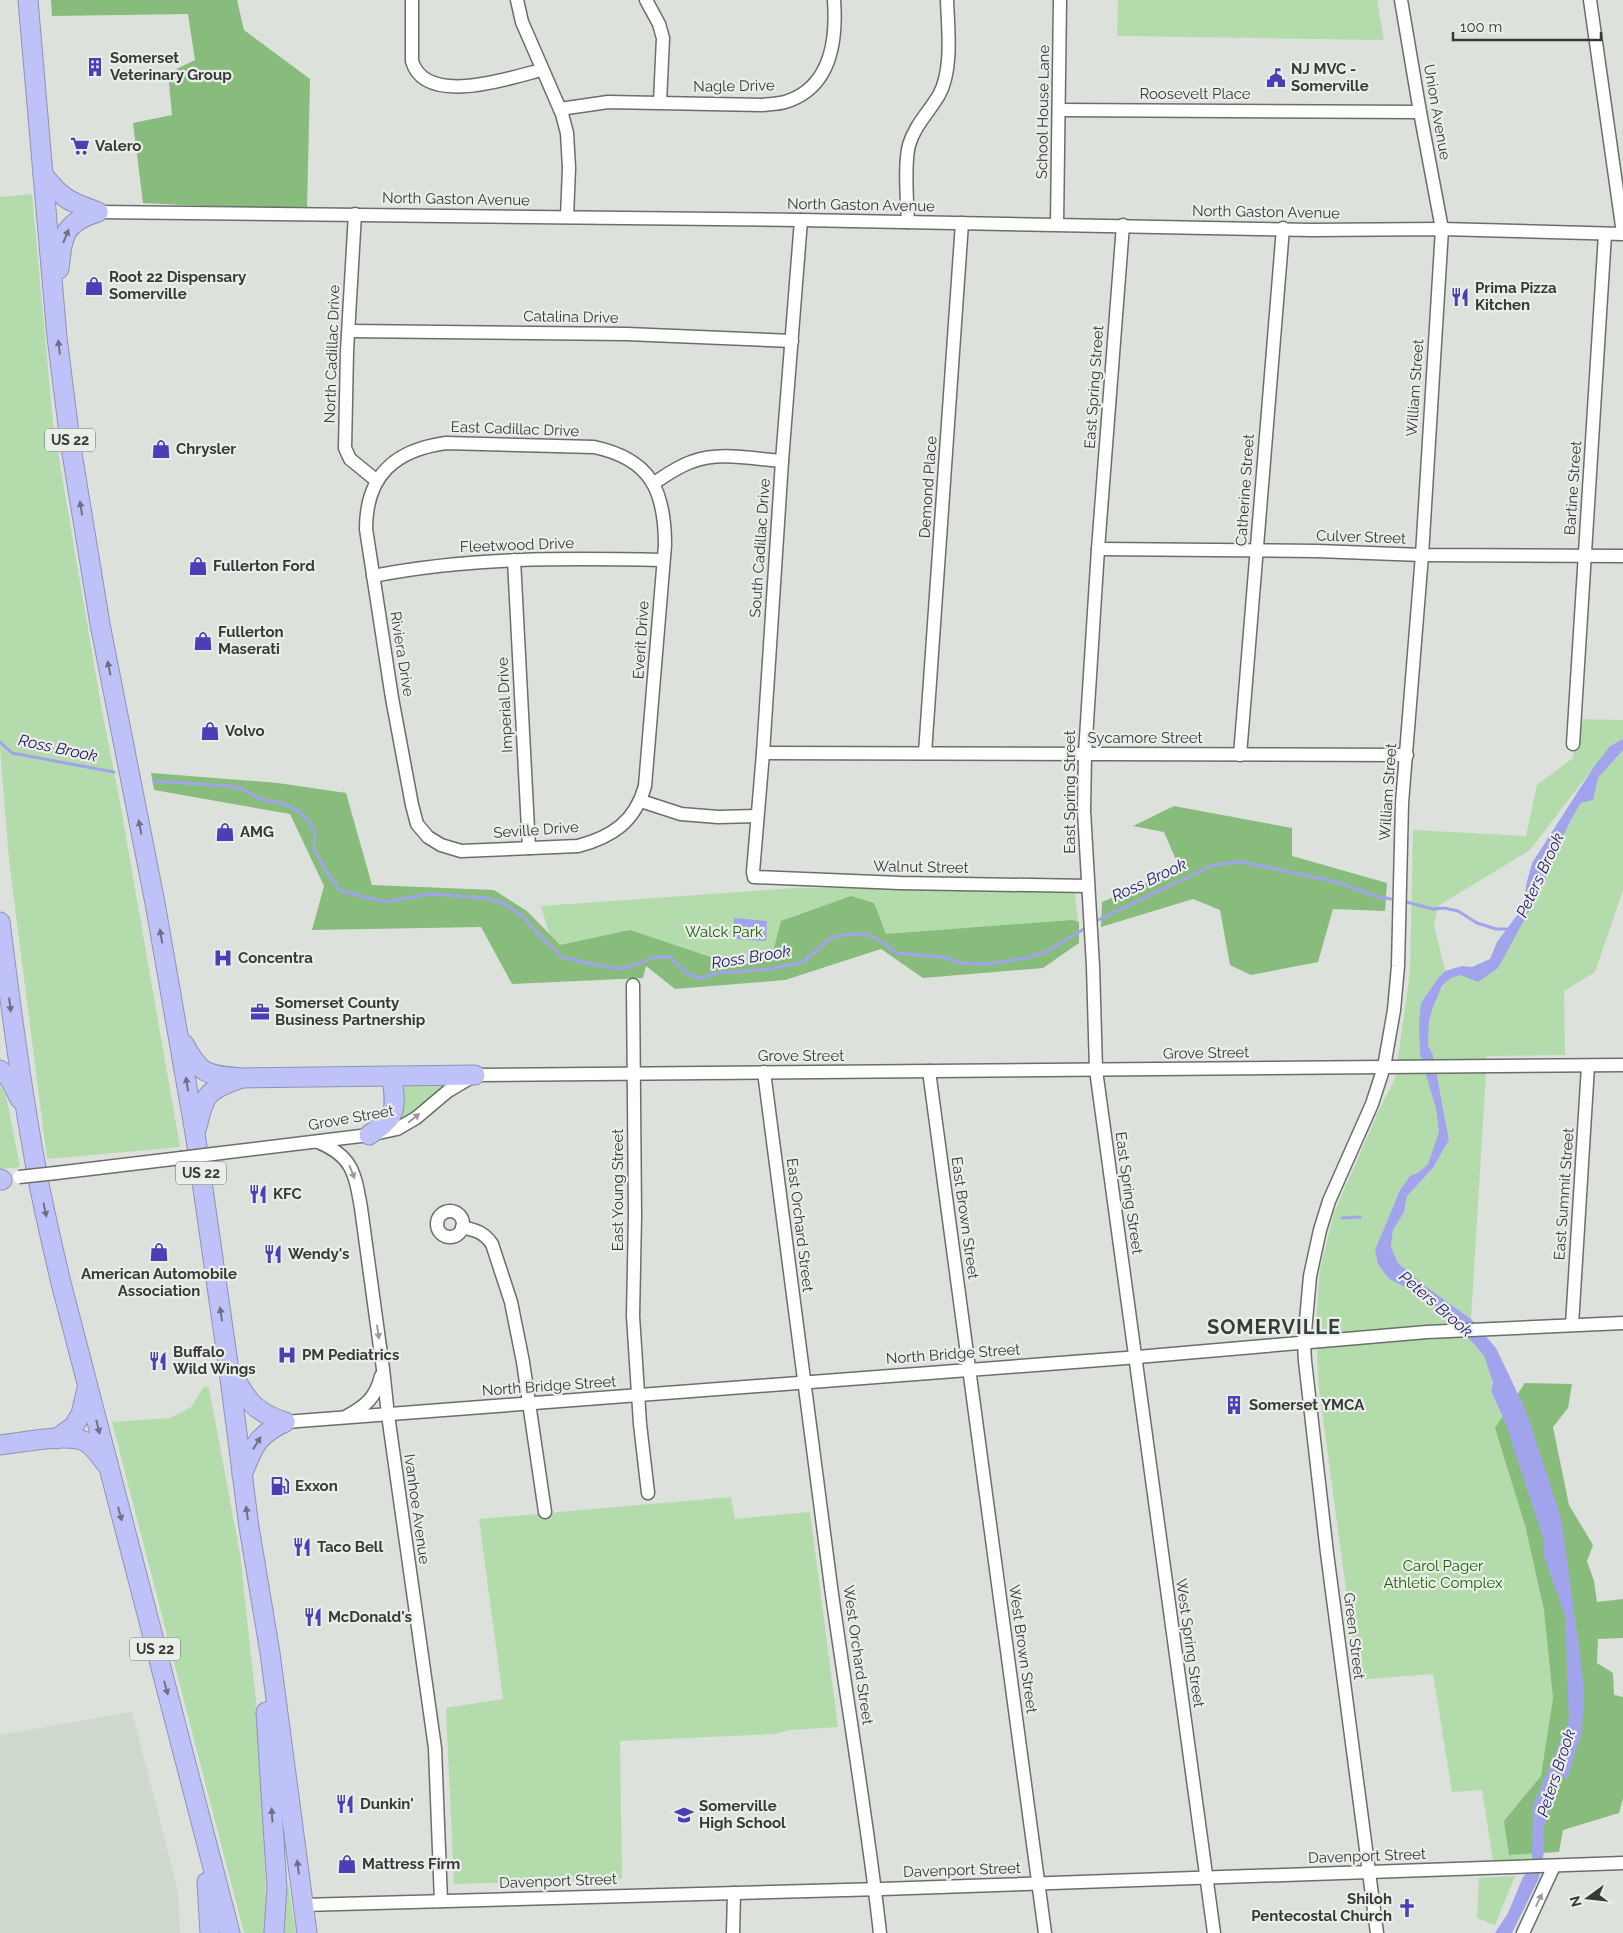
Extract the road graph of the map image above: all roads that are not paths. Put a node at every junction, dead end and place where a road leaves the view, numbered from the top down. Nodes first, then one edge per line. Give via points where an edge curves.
1 (28, 0) edge
2 (412, 0) edge
3 (517, 0) edge
4 (646, 0) edge
5 (834, 0) edge
6 (947, 0) edge
7 (1060, 0) edge
8 (1401, 0) edge
9 (1590, 0) edge
10 (541, 70) junction
11 (660, 102) junction
12 (560, 109) junction
13 (1060, 110) junction
14 (1420, 112) junction
15 (43, 175) junction
16 (98, 212) junction
17 (355, 214) junction
18 (567, 217) junction
19 (801, 220) junction
20 (908, 222) junction
21 (962, 222) junction
22 (1057, 224) junction
23 (1123, 225) junction
24 (1283, 228) junction
25 (1442, 229) junction
26 (1623, 233) edge
27 (1605, 234) junction
28 (54, 301) junction
29 (349, 331) junction
30 (792, 342) junction
31 (782, 461) junction
32 (377, 481) junction
33 (654, 483) junction
34 (1098, 549) junction
35 (1257, 551) junction
36 (1422, 555) junction
37 (1586, 555) junction
38 (1623, 556) edge
39 (514, 560) junction
40 (663, 560) junction
41 (373, 576) junction
42 (1573, 744) dead end
43 (764, 753) junction
44 (925, 753) junction
45 (1084, 754) junction
46 (1240, 755) junction
47 (1407, 755) junction
48 (641, 801) junction
49 (757, 816) junction
50 (422, 830) joint
51 (529, 848) junction
52 (754, 877) joint
53 (1088, 886) junction
54 (0, 922) edge
55 (633, 985) dead end
56 (179, 1034) junction
57 (1588, 1066) junction
58 (1623, 1066) edge
59 (1384, 1067) junction
60 (0, 1070) edge
61 (1096, 1070) junction
62 (928, 1071) junction
63 (764, 1072) junction
64 (634, 1073) junction
65 (475, 1075) junction
66 (392, 1076) junction
67 (242, 1078) junction
68 (26, 1111) junction
69 (195, 1133) junction
70 (369, 1135) junction
71 (317, 1141) junction
72 (5, 1179) edge
73 (462, 1227) dead end
74 (1623, 1323) edge
75 (1572, 1325) junction
76 (1304, 1343) junction
77 (1136, 1357) junction
78 (228, 1363) junction
79 (383, 1369) junction
80 (968, 1370) junction
81 (803, 1382) junction
82 (88, 1388) junction
83 (637, 1396) junction
84 (529, 1404) junction
85 (388, 1415) junction
86 (342, 1419) junction
87 (285, 1422) junction
88 (56, 1438) junction
89 (5, 1443) edge
90 (108, 1467) junction
91 (242, 1476) junction
92 (648, 1493) dead end
93 (545, 1512) dead end
94 (254, 1561) junction
95 (203, 1831) junction
96 (1623, 1863) edge
97 (1550, 1866) junction
98 (1369, 1873) junction
99 (1206, 1878) junction
100 (1038, 1883) junction
101 (875, 1889) junction
102 (734, 1893) junction
103 (441, 1901) junction
104 (303, 1905) junction
105 (210, 1933) edge
106 (230, 1933) edge
107 (274, 1933) edge
108 (307, 1933) edge
109 (733, 1933) edge
110 (880, 1933) edge
111 (1045, 1933) edge
112 (1214, 1933) edge
113 (1377, 1933) edge
114 (1523, 1933) edge

1 - 15 highway, US 22
2 - 10 street via 412,61 414,69 428,81 454,87 470,86
3 - 10 street
4 - 11 street via 663,38
5 - 11 street, Nagle Drive via 836,21 832,51 824,71 800,95 785,102 762,105
6 - 20 street via 944,84 908,147
7 - 13 street, School House Lane
8 - 14 street, Union Avenue
9 - 26 street
10 - 12 street
11 - 12 street, Nagle Drive via 608,102
12 - 18 street via 567,133
13 - 14 street, Roosevelt Place
13 - 22 street, School House Lane
14 - 25 street, Union Avenue
15 - 16 highway via 69,201
15 - 28 highway, US 22
16 - 17 street, North Gaston Avenue
28 -> 16 highway via 66,232 78,219
17 - 18 street, North Gaston Avenue
17 - 29 street, North Cadillac Drive
18 - 19 street, North Gaston Avenue
19 - 20 street, North Gaston Avenue
19 - 30 street, South Cadillac Drive
20 - 21 street, North Gaston Avenue
21 - 22 street, North Gaston Avenue
21 - 44 street, Demond Place
22 - 23 street, North Gaston Avenue
23 - 24 street, North Gaston Avenue
23 - 34 street, East Spring Street
24 - 25 street, North Gaston Avenue
24 - 35 street, Catherine Street
25 - 27 street, North Gaston Avenue
25 - 36 street, William Street
26 - 27 street, North Gaston Avenue
27 - 37 street, Bartine Street
56 -> 28 highway, US 22 via 87,547 70,441
29 - 30 street, Catalina Drive via 627,334
29 - 32 street, North Cadillac Drive via 345,448 350,460
30 - 31 street, South Cadillac Drive
31 - 33 street via 706,457 678,468
31 - 43 street, South Cadillac Drive
32 - 33 street, East Cadillac Drive via 392,462 413,450 432,444 470,443 594,447 612,451 637,464
32 - 41 street, Riviera Drive via 366,511
33 - 40 street, Everit Drive via 665,522
34 - 35 street, Culver Street
34 - 45 street, East Spring Street
35 - 36 street, Culver Street
35 - 46 street, Catherine Street
36 - 37 street, Culver Street
36 - 47 street, William Street
37 - 38 street, Culver Street
37 - 42 street, Bartine Street
39 - 40 street, Fleetwood Drive
39 - 41 street, Fleetwood Drive via 410,569
39 - 51 street, Imperial Drive
40 - 48 street, Everit Drive via 645,786
41 - 50 street, Riviera Drive via 412,805
43 - 44 street, Sycamore Street
43 - 49 street, South Cadillac Drive
44 - 45 street, Sycamore Street
45 - 46 street, Sycamore Street
45 - 53 street, East Spring Street
46 - 47 street, Sycamore Street
47 - 59 street, William Street via 1402,803 1398,966
48 - 49 street via 681,814
48 - 51 street, Seville Drive via 629,819 610,835 596,841 578,846
49 - 52 street, South Cadillac Drive
50 - 51 street, Seville Drive via 441,845 461,851
52 - 53 street, Walnut Street
53 - 61 street, East Spring Street
54 -> 68 highway, US 22
55 - 64 street, East Young Street
56 - 67 highway via 194,1062 205,1071 212,1075
69 -> 56 highway, US 22
57 - 58 street, Grove Street
57 - 59 street, Grove Street
57 - 75 street, East Summit Street
59 - 61 street, Grove Street
59 - 76 street, William Street via 1320,1230 1310,1276
60 - 68 highway via 10,1079
61 - 62 street, Grove Street
61 - 77 street, East Spring Street
62 - 63 street, Grove Street
62 - 80 street, East Brown Street
63 - 64 street, Grove Street
63 - 81 street, East Orchard Street
64 - 65 street, Grove Street
64 - 83 street, East Young Street via 633,1316
65 - 66 highway
70 -> 65 street, Grove Street via 406,1125 439,1097
66 - 67 highway
66 - 70 highway via 392,1116
67 - 69 highway via 221,1085 210,1093 201,1108
68 -> 82 highway, US 22 via 61,1283
78 -> 69 highway, US 22
70 - 71 street, Grove Street
71 - 72 street, Grove Street, bridge
71 -> 79 street, Ivanhoe Avenue via 342,1156 351,1167 357,1186
73 - 84 street via 478,1230 488,1238 496,1253 511,1302
74 - 75 street, North Bridge Street
75 - 76 street, North Bridge Street via 1427,1332
76 - 77 street, North Bridge Street
76 - 98 street, Green Street via 1327,1553
77 - 80 street, North Bridge Street
77 - 99 street, West Spring Street
78 - 87 highway via 248,1401 264,1414
78 - 91 highway, US 22
79 - 85 street, Ivanhoe Avenue
79 - 86 street via 371,1401
80 - 81 street, North Bridge Street
80 - 100 street, West Brown Street
81 - 83 street, North Bridge Street
81 - 101 street, West Orchard Street
82 - 88 highway via 74,1426
82 -> 90 highway, US 22
83 - 84 street, North Bridge Street
83 - 92 street, East Young Street
84 - 85 street, North Bridge Street
84 - 93 street
85 - 86 street, North Bridge Street
85 - 103 street, Ivanhoe Avenue via 435,1748
86 - 87 street, North Bridge Street
91 -> 87 highway via 262,1436
88 - 89 highway
88 - 90 highway via 84,1441
90 -> 95 highway, US 22
94 -> 91 highway, US 22
104 -> 94 highway, US 22 via 270,1653
107 -> 94 highway via 277,1888
95 - 105 highway
95 - 106 highway, US 22
96 - 97 street, Davenport Street
97 - 98 street, Davenport Street
114 -> 97 street
98 - 99 street, Davenport Street
98 - 113 street, Green Street
99 - 100 street, Davenport Street
99 - 112 street, West Spring Street
100 - 101 street, Davenport Street
100 - 111 street, West Brown Street
101 - 102 street, Davenport Street
101 - 110 street, West Orchard Street
102 - 103 street, Davenport Street
102 - 109 street
103 - 104 street, Davenport Street
104 - 108 highway, US 22

